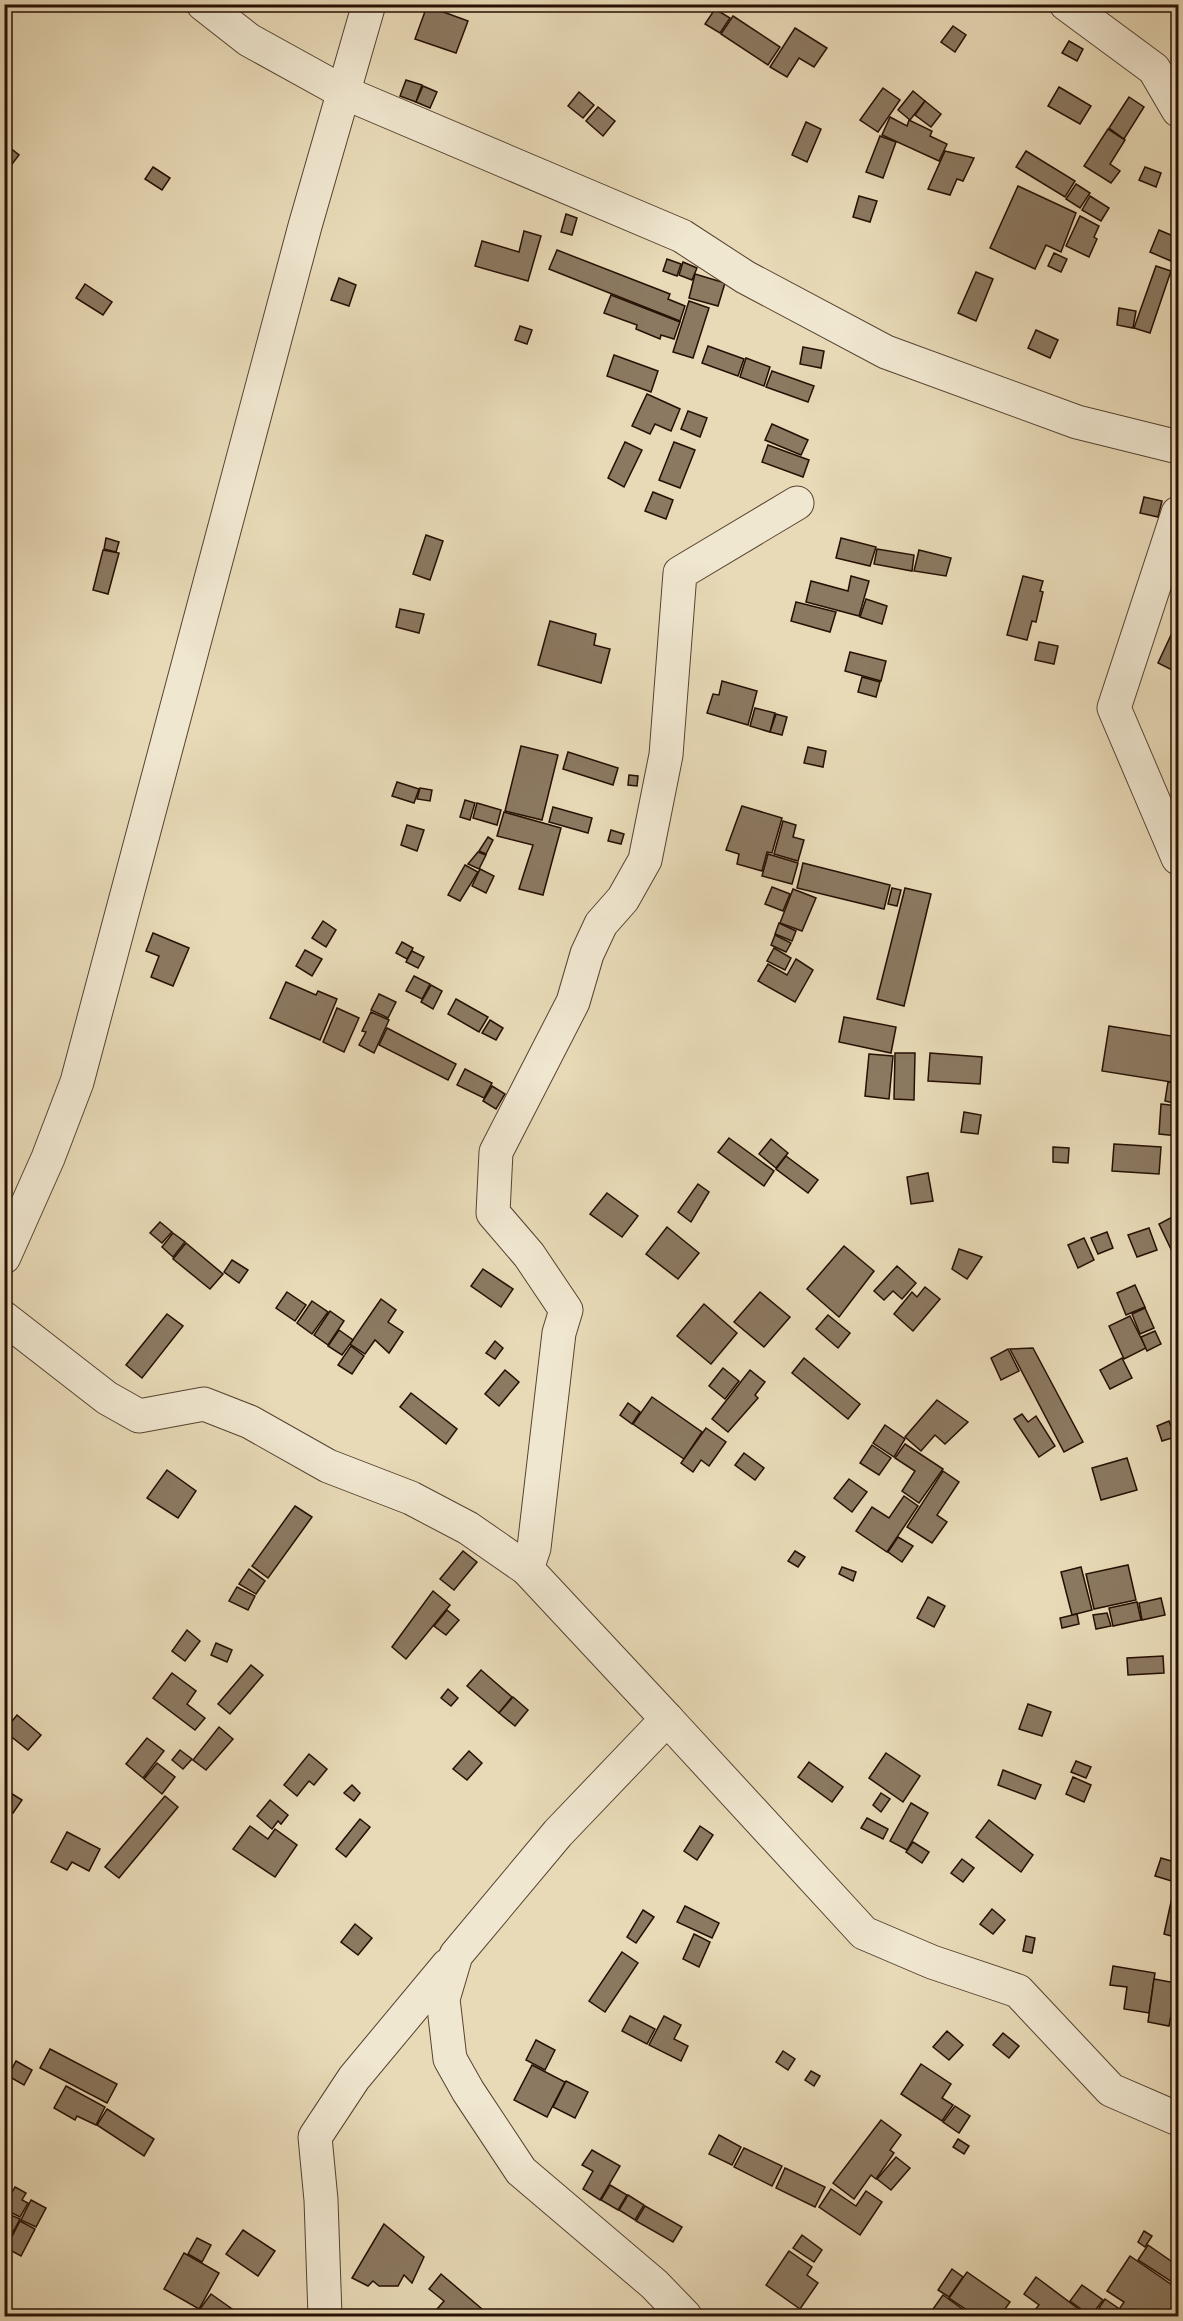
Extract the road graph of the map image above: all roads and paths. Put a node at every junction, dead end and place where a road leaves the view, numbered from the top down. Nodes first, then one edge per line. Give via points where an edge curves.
1 (202, 4) edge
2 (369, 4) edge
3 (1066, 4) edge
4 (345, 93) junction
5 (1179, 110) edge
6 (1179, 447) edge
7 (796, 503) dead end
8 (1179, 513) edge
9 (1179, 858) edge
10 (4, 1257) edge
11 (4, 1318) edge
12 (527, 1569) junction
13 (667, 1719) junction
14 (456, 1955) junction
15 (1179, 2119) edge
16 (325, 2316) edge
17 (685, 2316) edge

1 - 4 street via 249,40
2 - 4 street
3 - 5 street via 1154,69
4 - 6 street via 682,236 745,277 886,352 1077,422
4 - 10 street via 305,226 77,1082
7 - 12 street via 680,573 666,755 645,860 623,899 601,924 587,954 573,1002 496,1152 493,1213 529,1255 566,1310 559,1333 534,1548
8 - 9 street via 1114,708
11 - 12 street via 107,1398 139,1416 204,1404 250,1422 328,1467 411,1498 468,1528
12 - 13 street
13 - 14 street via 558,1833
13 - 15 street via 864,1933 932,1962 1018,1991 1111,2090
14 - 16 street via 354,2078 315,2137
14 - 17 street via 443,1999 450,2059 468,2091 521,2171 654,2284

